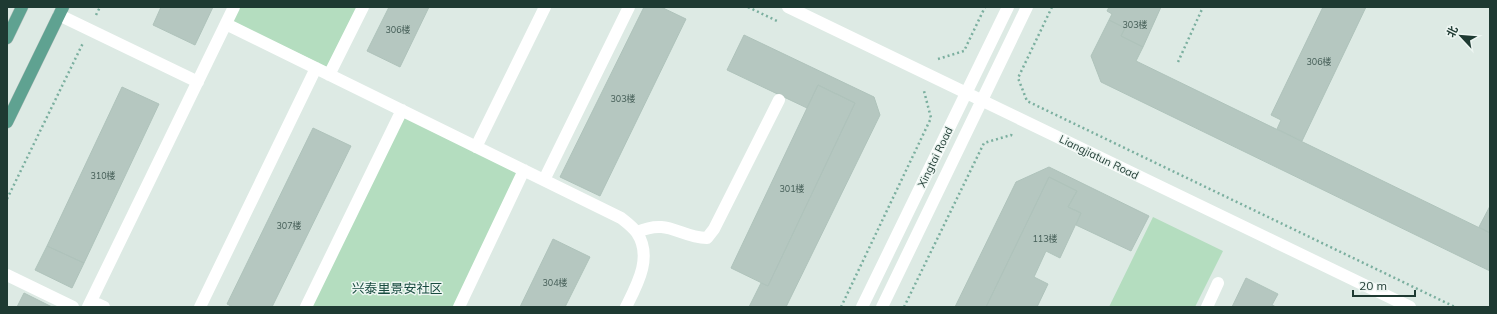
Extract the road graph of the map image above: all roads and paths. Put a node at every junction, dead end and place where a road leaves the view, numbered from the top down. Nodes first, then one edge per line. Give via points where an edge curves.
1 (22, 7) edge
2 (100, 7) edge
3 (234, 7) edge
4 (362, 7) edge
5 (546, 7) edge
6 (629, 7) edge
7 (788, 7) edge
8 (985, 7) edge
9 (1008, 7) edge
10 (1027, 7) edge
11 (1052, 7) edge
12 (1204, 7) edge
13 (61, 11) edge
14 (226, 24) junction
15 (90, 29) junction
16 (7, 38) edge
17 (940, 60) dead end
18 (1178, 62) dead end
19 (316, 68) junction
20 (329, 75) junction
21 (198, 82) junction
22 (925, 92) dead end
23 (966, 93) junction
24 (779, 100) dead end
25 (982, 101) junction
26 (402, 110) junction
27 (7, 122) edge
28 (1011, 135) dead end
29 (476, 147) junction
30 (524, 170) junction
31 (544, 180) junction
32 (7, 199) edge
33 (637, 232) junction
34 (7, 275) edge
35 (1218, 283) dead end
36 (89, 304) edge
37 (73, 307) edge
38 (104, 307) edge
39 (200, 307) edge
40 (306, 307) edge
41 (459, 307) edge
42 (626, 307) edge
43 (841, 307) edge
44 (862, 307) edge
45 (882, 307) edge
46 (904, 307) edge
47 (1207, 307) edge
48 (1410, 307) edge
49 (1455, 307) edge

1 - 16 main road
2 - 15 path
3 - 14 street
4 - 20 street
5 - 29 street
6 - 31 street
7 - 23 street, Liangjiatun Road
8 - 17 path via 964,51
9 - 23 street, Xingtai Road
10 - 25 street, Xingtai Road
11 - 49 path via 1018,78 1027,101
12 - 18 path
13 - 15 street
13 - 27 main road
14 - 19 street
14 - 21 street
15 - 21 street
15 - 32 path
19 - 20 street
19 - 39 street
20 - 26 street
21 - 36 street
22 - 43 path via 931,118
23 - 25 street, Liangjiatun Road
23 - 44 street, Xingtai Road
24 - 33 street via 714,229 707,238 695,238 664,226 649,227
25 - 45 street, Xingtai Road
25 - 48 street, Liangjiatun Road
26 - 29 street
26 - 40 street
28 - 46 path via 984,143
29 - 30 street
30 - 31 street
30 - 41 street
31 - 33 street via 621,218
33 - 42 street via 645,251 640,278
34 - 37 street
35 - 47 street
36 - 38 street

